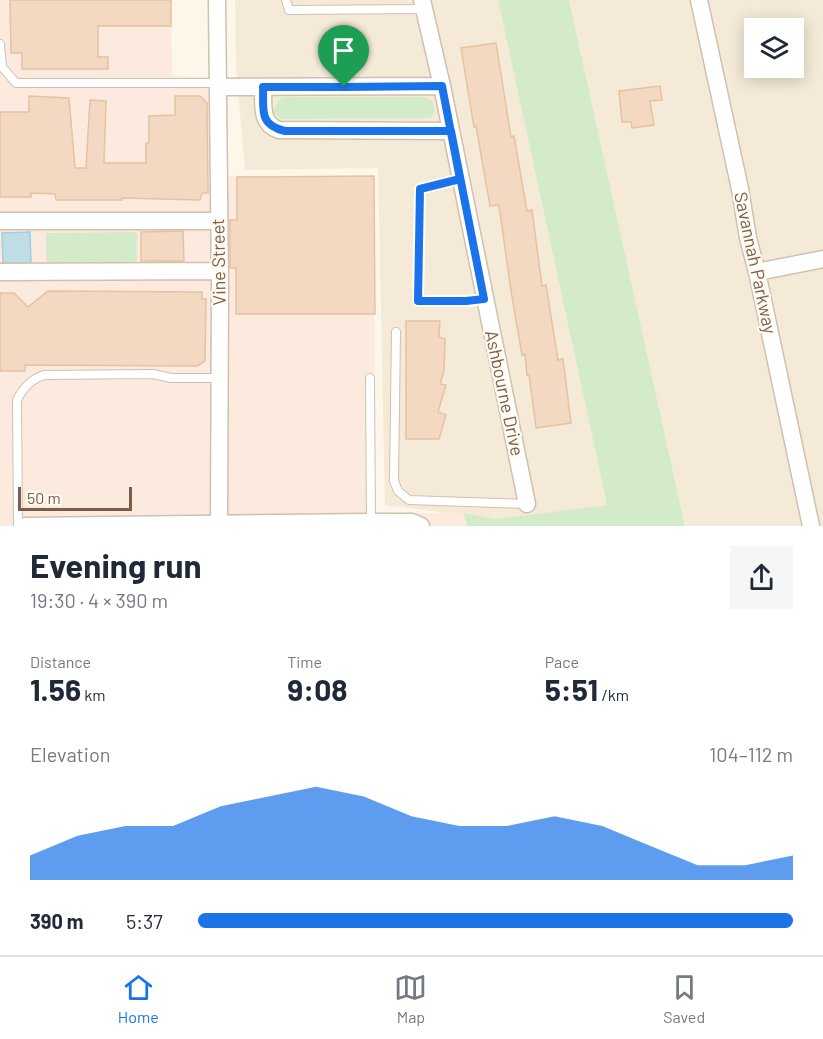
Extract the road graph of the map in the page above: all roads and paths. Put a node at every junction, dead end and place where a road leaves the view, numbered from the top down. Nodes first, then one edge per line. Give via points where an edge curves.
1 (217, 0) edge
2 (286, 0) edge
3 (699, 0) edge
4 (422, 5) edge
5 (0, 44) edge
6 (219, 85) junction
7 (442, 86) junction
8 (263, 87) junction
9 (451, 131) junction
10 (460, 179) junction
11 (0, 221) edge
12 (219, 221) junction
13 (823, 259) edge
14 (220, 271) junction
15 (0, 272) edge
16 (757, 272) junction
17 (484, 299) junction
18 (396, 332) dead end
19 (219, 378) junction
20 (370, 378) dead end
21 (527, 504) joint
22 (371, 522) junction
23 (219, 523) junction
24 (18, 526) edge
25 (25, 526) edge
26 (421, 526) edge
27 (811, 526) edge

1 - 6 street, Vine Street
2 - 4 lane via 289,10
3 - 16 street, Savannah Parkway
4 - 7 street, Ashbourne Drive
5 - 6 lane via 2,67 16,83
6 - 8 street
6 - 12 street, Vine Street
7 - 8 street
7 - 9 street, Ashbourne Drive
8 - 9 street via 264,117 279,130
9 - 10 street, Ashbourne Drive
10 - 17 street, Ashbourne Drive
10 - 17 lane via 420,189 418,301
11 - 12 street
12 - 14 street, Vine Street
13 - 16 street
14 - 15 street
14 - 19 street, Vine Street
16 - 27 street, Savannah Parkway
17 - 21 street, Ashbourne Drive
18 - 21 lane via 394,481 398,491 408,500
19 - 23 street, Vine Street
19 - 24 lane via 142,374 44,375 34,379 17,400
20 - 22 lane
22 - 23 street
22 - 26 street via 412,522
23 - 25 street

